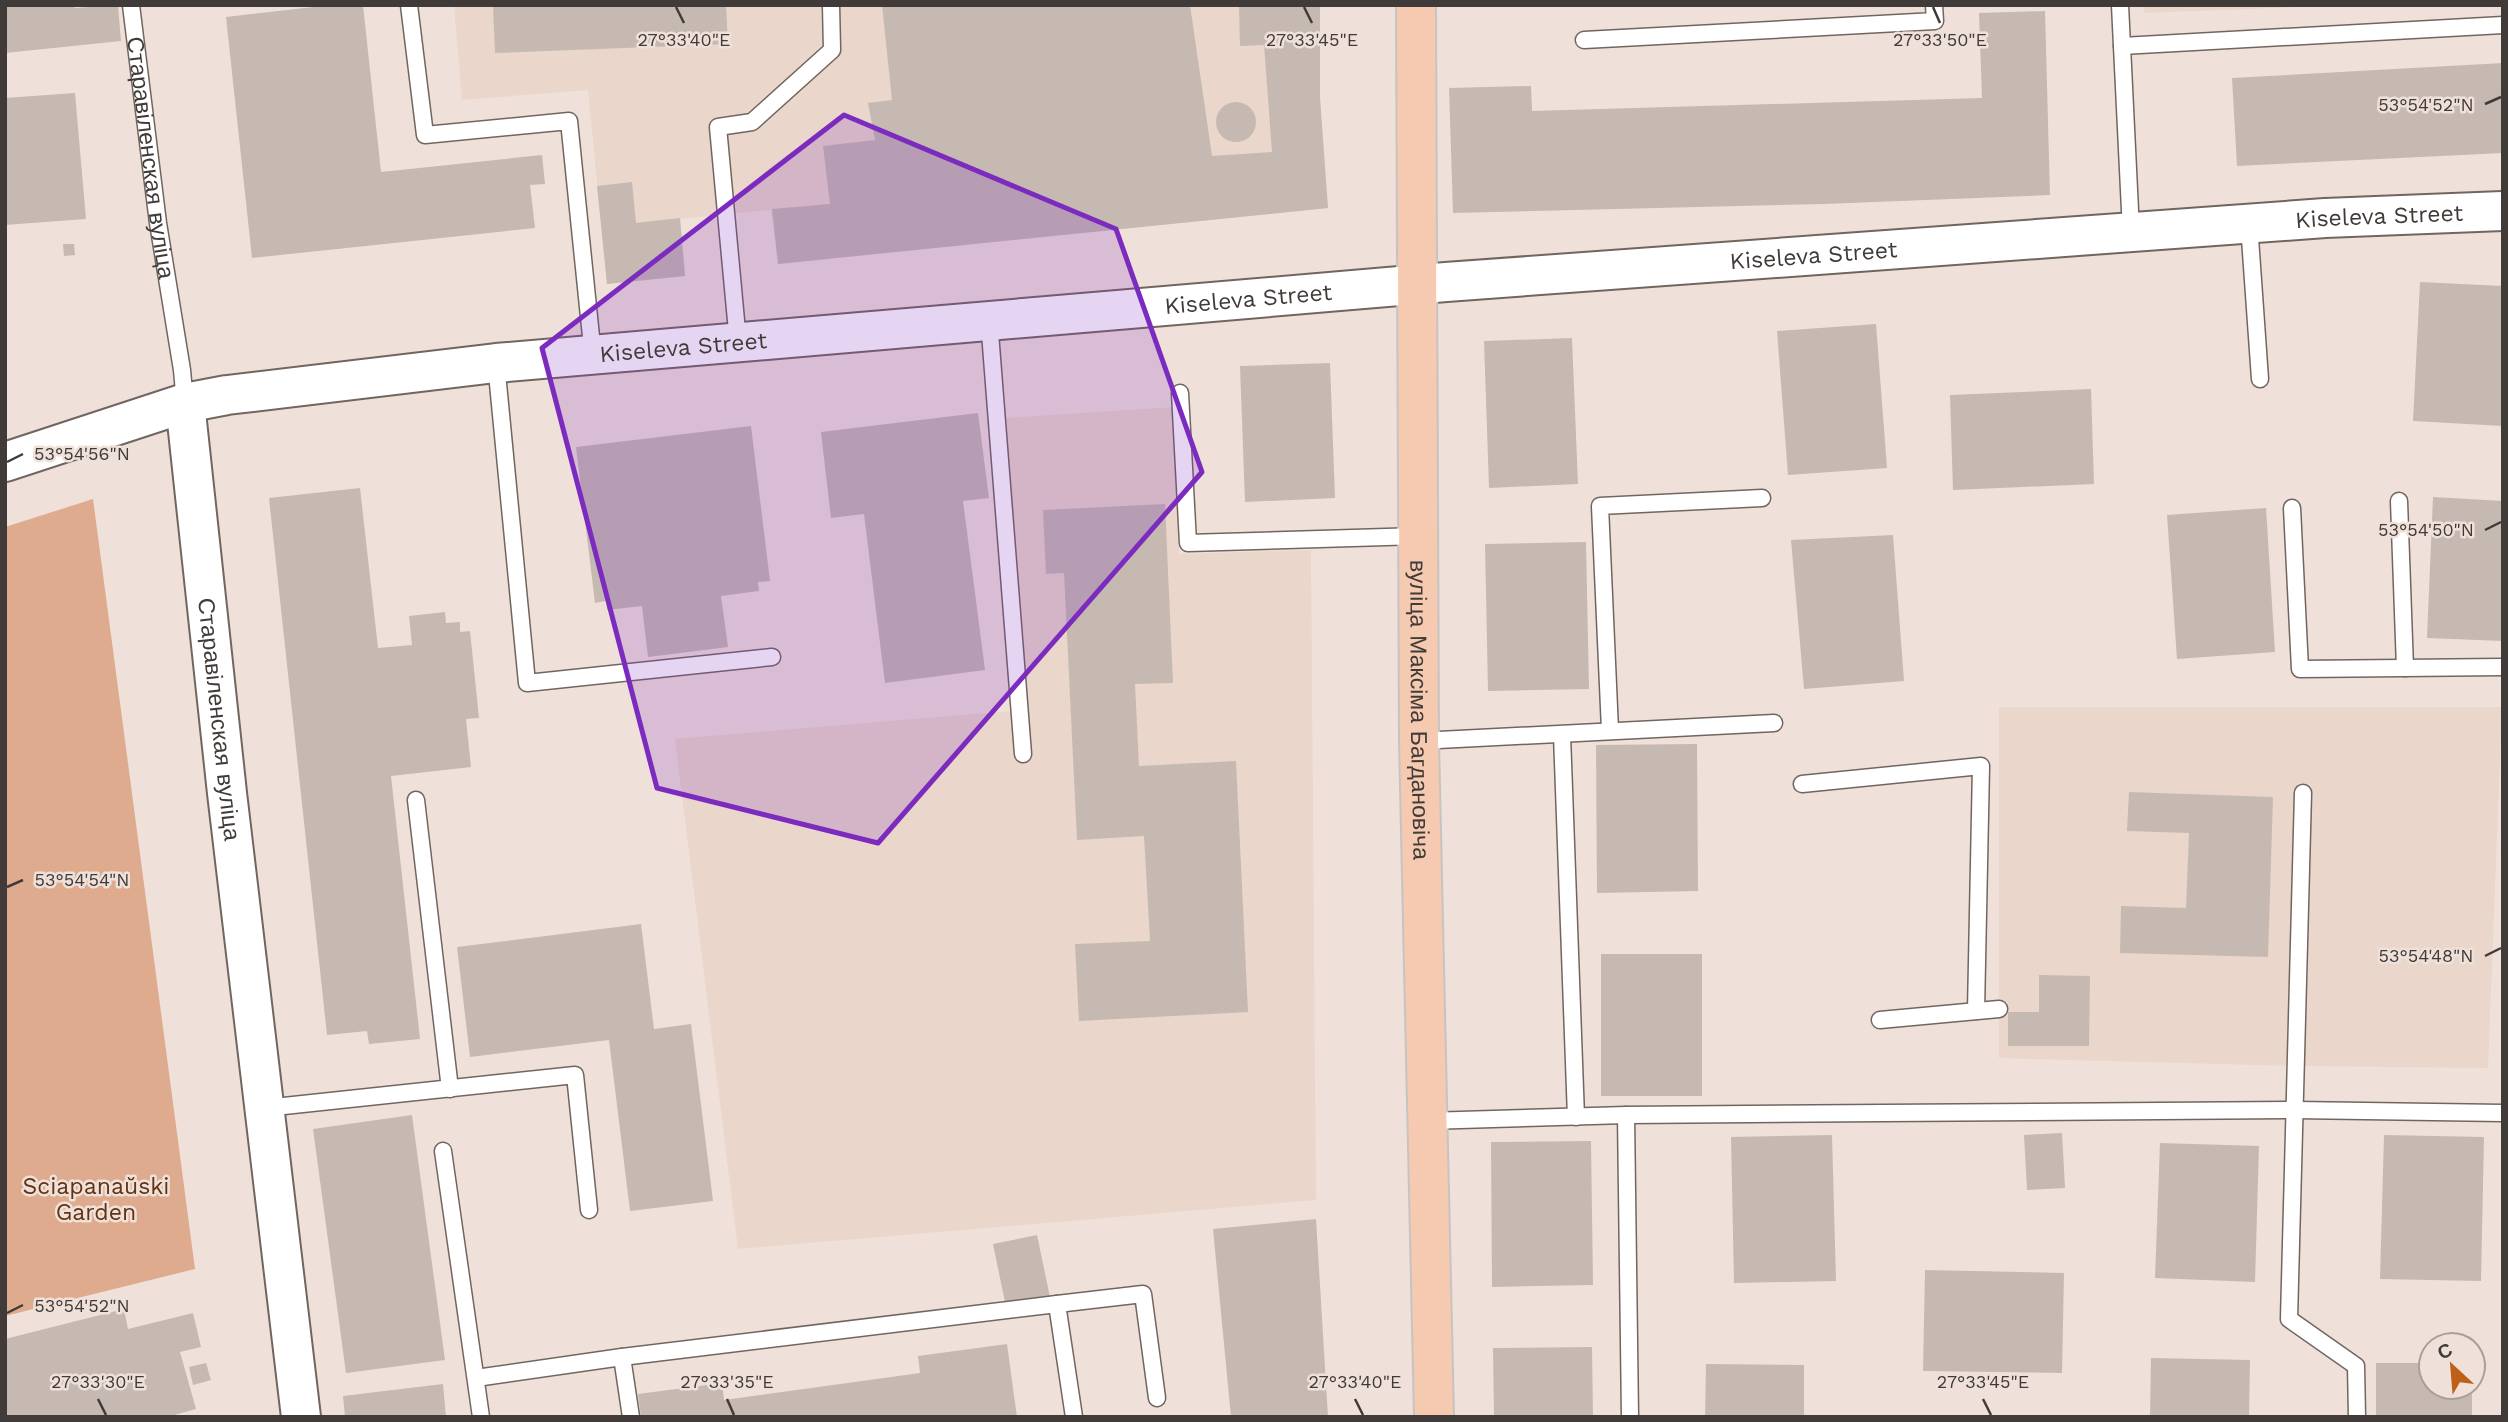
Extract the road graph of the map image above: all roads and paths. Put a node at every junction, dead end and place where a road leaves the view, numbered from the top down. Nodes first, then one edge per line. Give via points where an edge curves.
1 (131, 5) edge
2 (409, 5) edge
3 (831, 5) edge
4 (1416, 5) edge
5 (1934, 5) edge
6 (2120, 5) edge
7 (2503, 25) edge
8 (1584, 40) dead end
9 (2122, 46) junction
10 (2503, 211) edge
11 (2249, 223) junction
12 (2132, 231) junction
13 (1416, 286) junction
14 (989, 320) junction
15 (738, 342) junction
16 (593, 356) junction
17 (496, 363) junction
18 (2260, 379) dead end
19 (1180, 393) dead end
20 (185, 403) junction
21 (5, 462) edge
22 (1762, 498) dead end
23 (2399, 501) dead end
24 (2292, 508) dead end
25 (1419, 536) junction
26 (772, 657) dead end
27 (2503, 667) edge
28 (2405, 668) junction
29 (1774, 723) dead end
30 (1610, 730) junction
31 (1562, 735) junction
32 (1419, 741) junction
33 (1023, 754) dead end
34 (1802, 784) dead end
35 (2303, 793) dead end
36 (416, 800) dead end
37 (1999, 1009) dead end
38 (1976, 1011) junction
39 (1880, 1020) dead end
40 (450, 1089) junction
41 (265, 1108) junction
42 (2295, 1110) junction
43 (2503, 1113) edge
44 (1626, 1115) junction
45 (1576, 1117) junction
46 (1427, 1121) junction
47 (443, 1151) dead end
48 (589, 1210) dead end
49 (1057, 1304) junction
50 (622, 1357) junction
51 (476, 1378) junction
52 (1157, 1398) dead end
53 (301, 1417) edge
54 (481, 1417) edge
55 (631, 1417) edge
56 (1074, 1417) edge
57 (1434, 1417) edge
58 (1630, 1417) edge
59 (2357, 1417) edge

1 - 20 lane, Старавіленская вуліца
2 - 16 lane via 425,135 569,121
3 - 15 lane via 832,50 752,122 718,127
4 - 13 main road, вуліца Максіма Багдановіча
5 - 8 lane via 1935,21
6 - 9 lane
7 - 9 lane
9 - 12 lane
10 - 11 street, Kiseleva Street
11 - 12 street, Kiseleva Street
11 - 18 lane
12 - 13 street, Kiseleva Street
13 - 14 street, Kiseleva Street
13 - 25 main road, вуліца Максіма Багдановіча
14 - 15 street, Kiseleva Street
14 - 33 lane
15 - 16 street, Kiseleva Street
16 - 17 street, Kiseleva Street
17 - 20 street, Kiseleva Street
17 - 26 lane via 527,683
19 - 25 lane via 1188,543
20 - 21 street, Kiseleva Street
20 - 41 street, Старавіленская вуліца
22 - 30 lane via 1600,506
23 - 28 lane
24 - 28 lane via 2300,669
25 - 32 main road, вуліца Максіма Багдановіча
27 - 28 lane
29 - 30 lane
30 - 31 lane
31 - 32 lane
31 - 45 lane
32 - 46 main road, вуліца Максіма Багдановіча
34 - 38 lane via 1981,766
35 - 42 lane
36 - 40 lane
37 - 38 lane
38 - 39 lane
40 - 41 lane
40 - 48 lane via 575,1075
41 - 53 street, Старавіленская вуліца
42 - 43 lane
42 - 44 lane
42 - 59 lane via 2289,1320 2356,1366
44 - 45 lane
44 - 58 lane
45 - 46 lane
46 - 57 main road, вуліца Максіма Багдановіча
47 - 51 lane
49 - 50 lane
49 - 52 lane via 1143,1294
49 - 56 lane
50 - 51 lane
50 - 55 lane
51 - 54 lane

